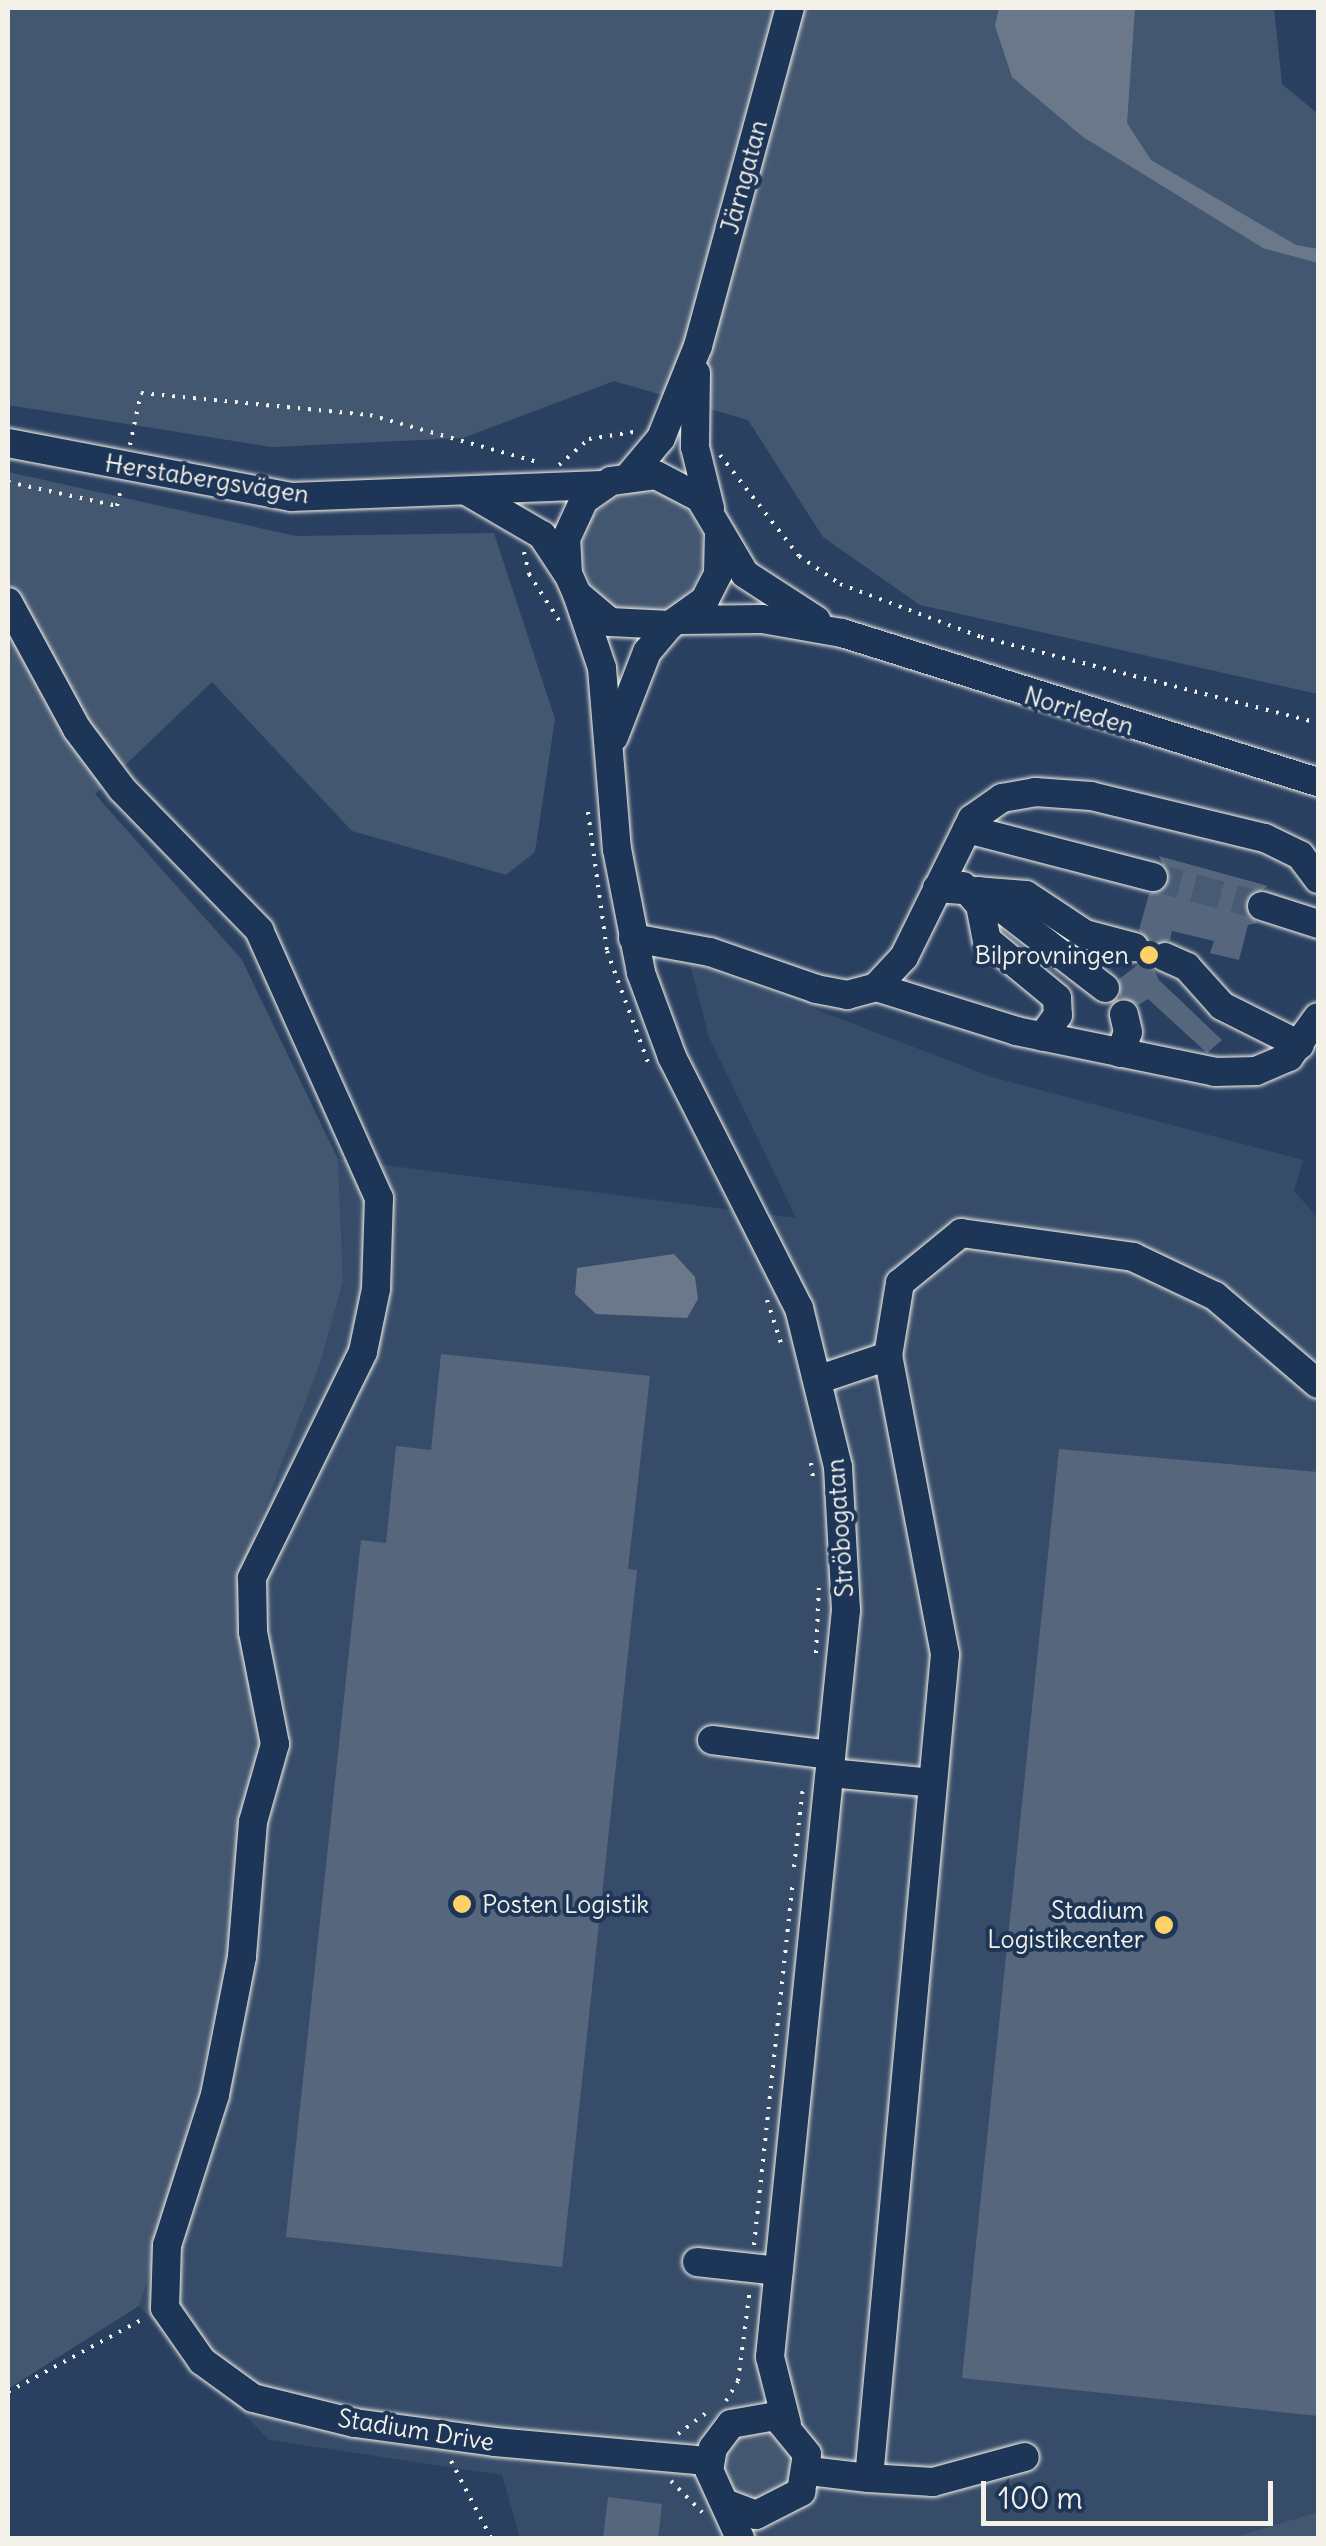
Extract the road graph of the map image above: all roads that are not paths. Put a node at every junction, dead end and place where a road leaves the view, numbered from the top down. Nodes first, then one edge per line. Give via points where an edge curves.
1 (790, 8) edge
2 (698, 346) junction
3 (8, 443) edge
4 (630, 475) junction
5 (602, 485) junction
6 (467, 491) junction
7 (715, 523) junction
8 (572, 584) junction
9 (8, 602) edge
10 (676, 622) junction
11 (842, 633) junction
12 (613, 738) junction
13 (1318, 782) edge
14 (966, 829) junction
15 (1153, 877) tunnel mouth
16 (1318, 879) edge
17 (950, 887) junction
18 (1262, 906) tunnel mouth
19 (1318, 924) edge
20 (633, 938) junction
21 (1134, 947) dead end
22 (1165, 956) dead end
23 (904, 957) junction
24 (876, 986) junction
25 (1105, 988) dead end
26 (946, 1008) junction
27 (1124, 1014) dead end
28 (1318, 1016) edge
29 (1042, 1037) junction
30 (1300, 1045) junction
31 (1120, 1053) junction
32 (888, 1356) junction
33 (820, 1380) junction
34 (1318, 1384) edge
35 (712, 1740) dead end
36 (831, 1764) junction
37 (934, 1783) junction
38 (697, 2262) dead end
39 (780, 2271) junction
40 (770, 2357) junction
41 (746, 2416) junction
42 (787, 2424) junction
43 (1025, 2457) dead end
44 (710, 2461) junction
45 (808, 2471) junction
46 (869, 2478) junction
47 (726, 2503) junction
48 (773, 2512) junction
49 (740, 2538) edge
50 (757, 2538) edge

1 - 2 street, Järngatan
2 - 4 street, Järngatan via 660,438
2 - 7 street, Järngatan via 695,447
3 - 6 street, Herstabergsvägen via 292,497
4 - 5 street
4 - 7 street via 672,480
5 - 6 street, Herstabergsvägen
5 - 8 street via 570,524
6 - 8 street via 542,535
7 - 10 street via 718,574
7 - 11 street via 759,586
8 - 10 street via 610,622
8 - 12 street, Ströbogatan via 596,640
9 - 44 street, Stadium Drive via 77,729 122,789 260,930 379,1198 376,1289 363,1352 252,1578 253,1632 275,1744 252,1822 242,1957 215,2095 168,2245 165,2308 202,2360 253,2398 355,2423
10 - 11 street via 762,619
10 - 12 street, Ströbogatan via 646,652
11 - 13 street, Norrleden
12 - 20 street, Ströbogatan via 616,848
14 - 15 street
14 - 16 street via 1002,798 1092,796 1265,838 1300,855
14 - 17 street
17 - 21 street via 1026,894 1085,934
17 - 23 street
17 - 25 street via 990,894
17 - 29 street via 980,905 987,940 1057,998 1058,1016
18 - 19 street
20 - 24 street via 710,952 816,989 847,995
20 - 33 street, Ströbogatan via 672,1057 765,1232
22 - 30 street via 1187,966 1222,1006
23 - 24 street
23 - 26 street via 921,988
24 - 26 street
26 - 29 street
27 - 31 street via 1128,1032
28 - 30 street
29 - 31 street
30 - 31 street via 1256,1070 1215,1072
32 - 33 street
32 - 34 street via 900,1284 961,1232 1133,1256 1215,1296
32 - 37 street via 946,1654
33 - 36 street, Ströbogatan via 838,1467 844,1557
35 - 36 street
36 - 37 street
36 - 39 street, Ströbogatan
37 - 46 street
38 - 39 street
39 - 40 street, Ströbogatan
40 - 41 street, Ströbogatan
40 - 42 street, Ströbogatan
41 - 42 street via 764,2414
41 - 44 street via 719,2438
42 - 45 street via 800,2437
43 - 46 street via 933,2482
44 - 47 street
45 - 46 street
45 - 48 street via 802,2492
47 - 48 street
47 - 49 street
48 - 50 street

